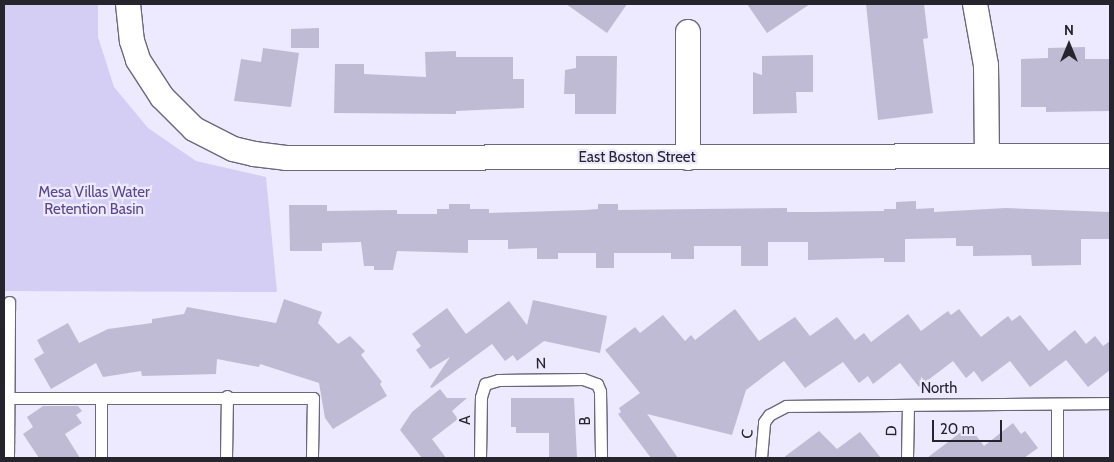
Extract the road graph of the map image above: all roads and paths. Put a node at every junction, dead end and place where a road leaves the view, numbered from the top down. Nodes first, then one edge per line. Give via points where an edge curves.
1 (128, 4) edge
2 (975, 4) edge
3 (688, 32) dead end
4 (988, 156) junction
5 (1110, 156) edge
6 (688, 158) junction
7 (9, 302) dead end
8 (485, 384) joint
9 (597, 384) joint
10 (227, 396) junction
11 (8, 398) junction
12 (101, 398) junction
13 (1110, 403) edge
14 (1057, 404) junction
15 (908, 405) junction
16 (769, 415) joint
17 (8, 458) edge
18 (101, 458) edge
19 (226, 458) edge
20 (312, 458) edge
21 (480, 458) edge
22 (601, 458) edge
23 (761, 458) edge
24 (907, 458) edge
25 (1057, 458) edge

1 - 6 street, East Boston Street via 132,41 148,78 176,114 194,129 233,149 286,158
2 - 4 street via 986,65
3 - 6 street
4 - 5 street, East Boston Street
4 - 6 street, East Boston Street
7 - 11 lane
8 - 9 lane, N via 498,380 583,379
8 - 21 lane, A via 481,397
9 - 22 lane, B via 602,399
10 - 12 lane
10 - 19 lane
10 - 20 lane via 313,398
11 - 12 lane
11 - 17 lane
12 - 18 lane
13 - 14 lane, North
14 - 15 lane, North
14 - 25 lane
15 - 16 lane, North via 796,406
15 - 24 lane, D
16 - 23 lane, C via 762,429

